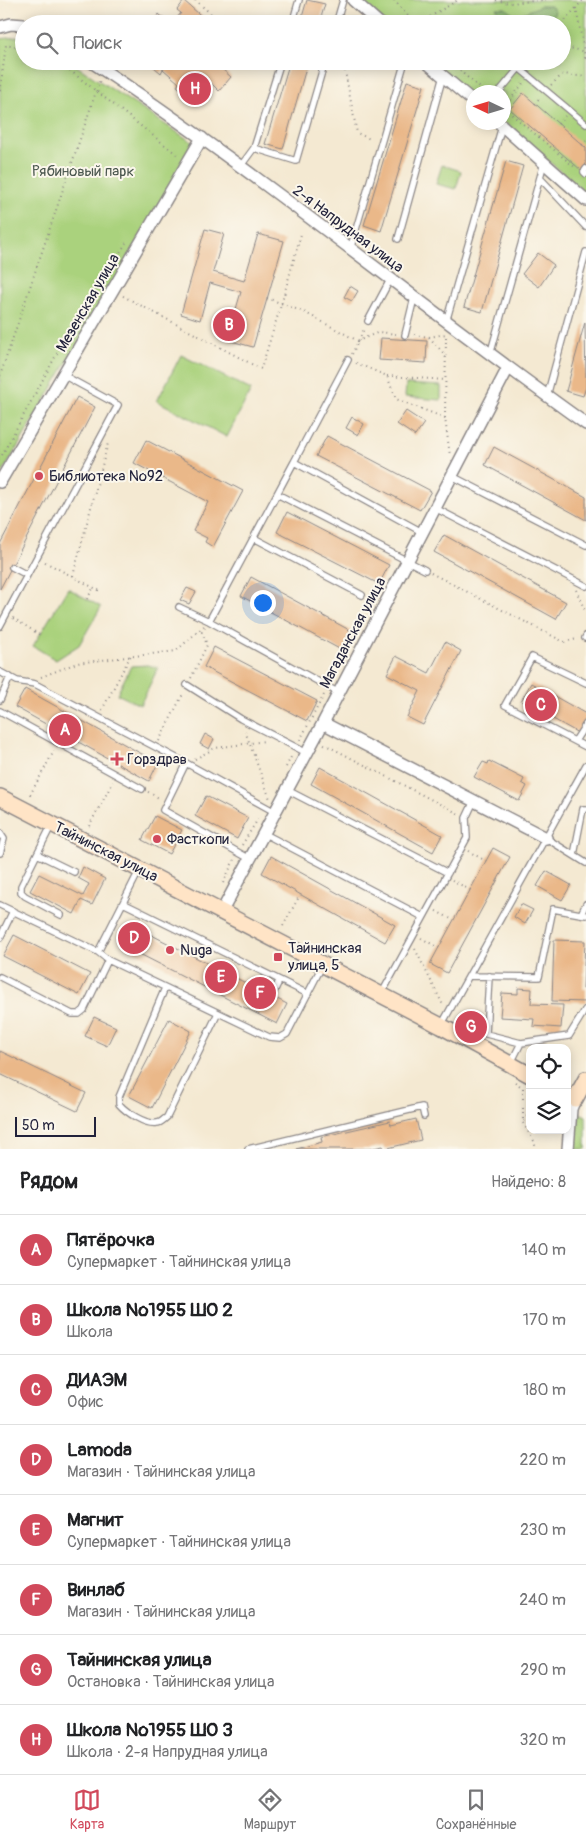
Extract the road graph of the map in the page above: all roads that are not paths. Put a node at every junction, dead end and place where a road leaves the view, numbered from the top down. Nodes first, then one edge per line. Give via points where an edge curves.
1 (299, 0) edge
2 (343, 0) edge
3 (353, 0) edge
4 (295, 15) edge
5 (339, 15) edge
6 (370, 15) edge
7 (15, 24) edge
8 (0, 27) edge
9 (103, 70) edge
10 (278, 70) edge
11 (322, 70) edge
12 (402, 70) edge
13 (436, 70) edge
14 (517, 70) edge
15 (521, 70) edge
16 (443, 76) junction
17 (505, 85) edge
18 (466, 95) edge
19 (586, 124) edge
20 (498, 130) edge
21 (507, 130) edge
22 (202, 138) junction
23 (254, 148) junction
24 (544, 163) junction
25 (240, 167) junction
26 (540, 178) junction
27 (586, 200) edge
28 (586, 228) edge
29 (398, 239) dead end
30 (350, 250) junction
31 (586, 252) edge
32 (390, 280) junction
33 (414, 298) junction
34 (368, 321) road end
35 (446, 322) junction
36 (405, 334) road end
37 (490, 355) junction
38 (348, 360) road end
39 (508, 368) junction
40 (63, 375) junction
41 (547, 396) junction
42 (586, 424) edge
43 (294, 462) junction
44 (452, 476) junction
45 (0, 482) edge
46 (277, 494) junction
47 (435, 508) junction
48 (422, 532) junction
49 (254, 538) junction
50 (586, 545) edge
51 (407, 561) junction
52 (12, 567) dead end
53 (425, 570) road end
54 (27, 575) junction
55 (586, 586) edge
56 (362, 595) dead end
57 (179, 607) dead end
58 (209, 621) junction
59 (0, 626) edge
60 (0, 672) edge
61 (10, 677) junction
62 (586, 683) edge
63 (188, 685) dead end
64 (333, 690) junction
65 (0, 700) edge
66 (0, 711) edge
67 (323, 723) junction
68 (586, 724) edge
69 (575, 742) junction
70 (586, 747) edge
71 (307, 753) junction
72 (186, 763) junction
73 (586, 765) edge
74 (142, 789) road end
75 (287, 790) junction
76 (0, 797) edge
77 (474, 801) junction
78 (270, 809) junction
79 (586, 809) edge
80 (52, 824) junction
81 (0, 833) edge
82 (264, 833) junction
83 (546, 838) junction
84 (0, 853) edge
85 (37, 854) junction
86 (574, 855) junction
87 (250, 859) junction
88 (586, 863) edge
89 (140, 869) junction
90 (74, 872) dead end
91 (447, 875) junction
92 (123, 903) junction
93 (586, 904) edge
94 (0, 905) edge
95 (13, 911) junction
96 (222, 911) junction
97 (583, 914) edge
98 (61, 915) dead end
99 (423, 917) junction
100 (0, 938) edge
101 (98, 952) junction
102 (108, 960) junction
103 (323, 964) junction
104 (469, 976) junction
105 (489, 976) junction
106 (0, 978) edge
107 (279, 981) junction
108 (165, 988) junction
109 (308, 994) junction
110 (381, 995) junction
111 (272, 996) dead end
112 (585, 1010) edge
113 (218, 1013) junction
114 (444, 1020) junction
115 (521, 1043) junction
116 (509, 1072) junction
117 (526, 1074) edge
118 (586, 1079) edge
119 (576, 1100) edge
120 (424, 1116) dead end
121 (271, 1146) edge
122 (248, 1149) edge
123 (568, 1149) edge

1 - 4 lane
2 - 5 lane
3 - 6 street
7 - 8 street
9 - 22 street, 2-я Напрудная улица
10 - 23 lane
11 - 23 lane via 296,161
12 - 30 lane
13 - 16 street
14 - 17 lane
15 - 19 lane
16 - 18 street
16 - 29 lane
20 - 35 lane
21 - 24 street
22 - 25 street, 2-я Напрудная улица
22 - 40 street, Мезенская улица
23 - 25 lane
24 - 26 lane
24 - 27 street
25 - 30 street, 2-я Напрудная улица
26 - 28 lane
26 - 37 lane
30 - 32 street, 2-я Напрудная улица
31 - 41 lane
32 - 33 street, 2-я Напрудная улица
32 - 34 lane
33 - 35 street, 2-я Напрудная улица
33 - 36 lane
35 - 37 street, 2-я Напрудная улица
37 - 39 street, 2-я Напрудная улица
38 - 43 lane
39 - 41 street, 2-я Напрудная улица
39 - 44 street, Магаданская улица
40 - 45 street, Мезенская улица
40 - 54 lane via 118,405
41 - 42 street, 2-я Напрудная улица
43 - 46 lane
43 - 48 lane
44 - 47 street, Магаданская улица
44 - 50 lane
46 - 49 lane
46 - 51 lane
47 - 48 street, Магаданская улица
47 - 55 lane
48 - 51 street, Магаданская улица
49 - 56 lane
49 - 58 lane
51 - 53 lane
51 - 64 street, Магаданская улица
52 - 54 lane
54 - 59 lane
57 - 58 lane
58 - 64 lane
60 - 61 lane
61 - 65 lane
61 - 72 lane via 35,684
62 - 69 lane via 532,656 505,705
63 - 71 lane via 241,719
64 - 67 street, Магаданская улица
66 - 74 lane
67 - 71 street, Магаданская улица
67 - 77 street
68 - 69 lane
69 - 70 lane
71 - 75 street, Магаданская улица
72 - 78 lane
72 - 87 lane via 163,810
73 - 83 lane
75 - 78 street, Магаданская улица
75 - 91 lane
76 - 80 main road, Тайнинская улица
77 - 83 street
77 - 91 lane via 466,818 467,838
78 - 82 street, Магаданская улица
79 - 86 lane via 583,809
80 - 85 lane
80 - 89 main road, Тайнинская улица
81 - 84 lane via 4,840
82 - 87 street, Магаданская улица
82 - 99 lane
83 - 86 lane
83 - 104 lane
85 - 90 lane
85 - 98 lane via 21,892
86 - 88 lane
87 - 96 street, Магаданская улица
89 - 92 lane
89 - 96 main road, Тайнинская улица
91 - 99 lane
92 - 101 lane
92 - 107 lane
93 - 97 lane
94 - 95 lane
95 - 100 lane
95 - 101 lane
96 - 103 main road, Тайнинская улица
97 - 105 lane via 553,909 539,977
99 - 110 lane
101 - 102 lane
102 - 106 lane via 84,1010 79,1014 72,1014
102 - 108 lane
103 - 109 lane
103 - 110 main road, Тайнинская улица
104 - 105 lane
104 - 114 lane
105 - 115 lane via 486,1034
107 - 109 lane
107 - 111 lane
108 - 113 lane
108 - 113 lane via 119,1097 123,1109 147,1122 156,1124 167,1117
109 - 113 lane via 287,1034 280,1038 269,1037
110 - 114 main road, Тайнинская улица
112 - 115 lane via 570,1036
114 - 116 main road, Тайнинская улица
115 - 116 lane
116 - 117 main road, Тайнинская улица
118 - 119 main road
119 - 123 street via 571,1109
120 - 121 lane via 422,1107
121 - 122 lane

